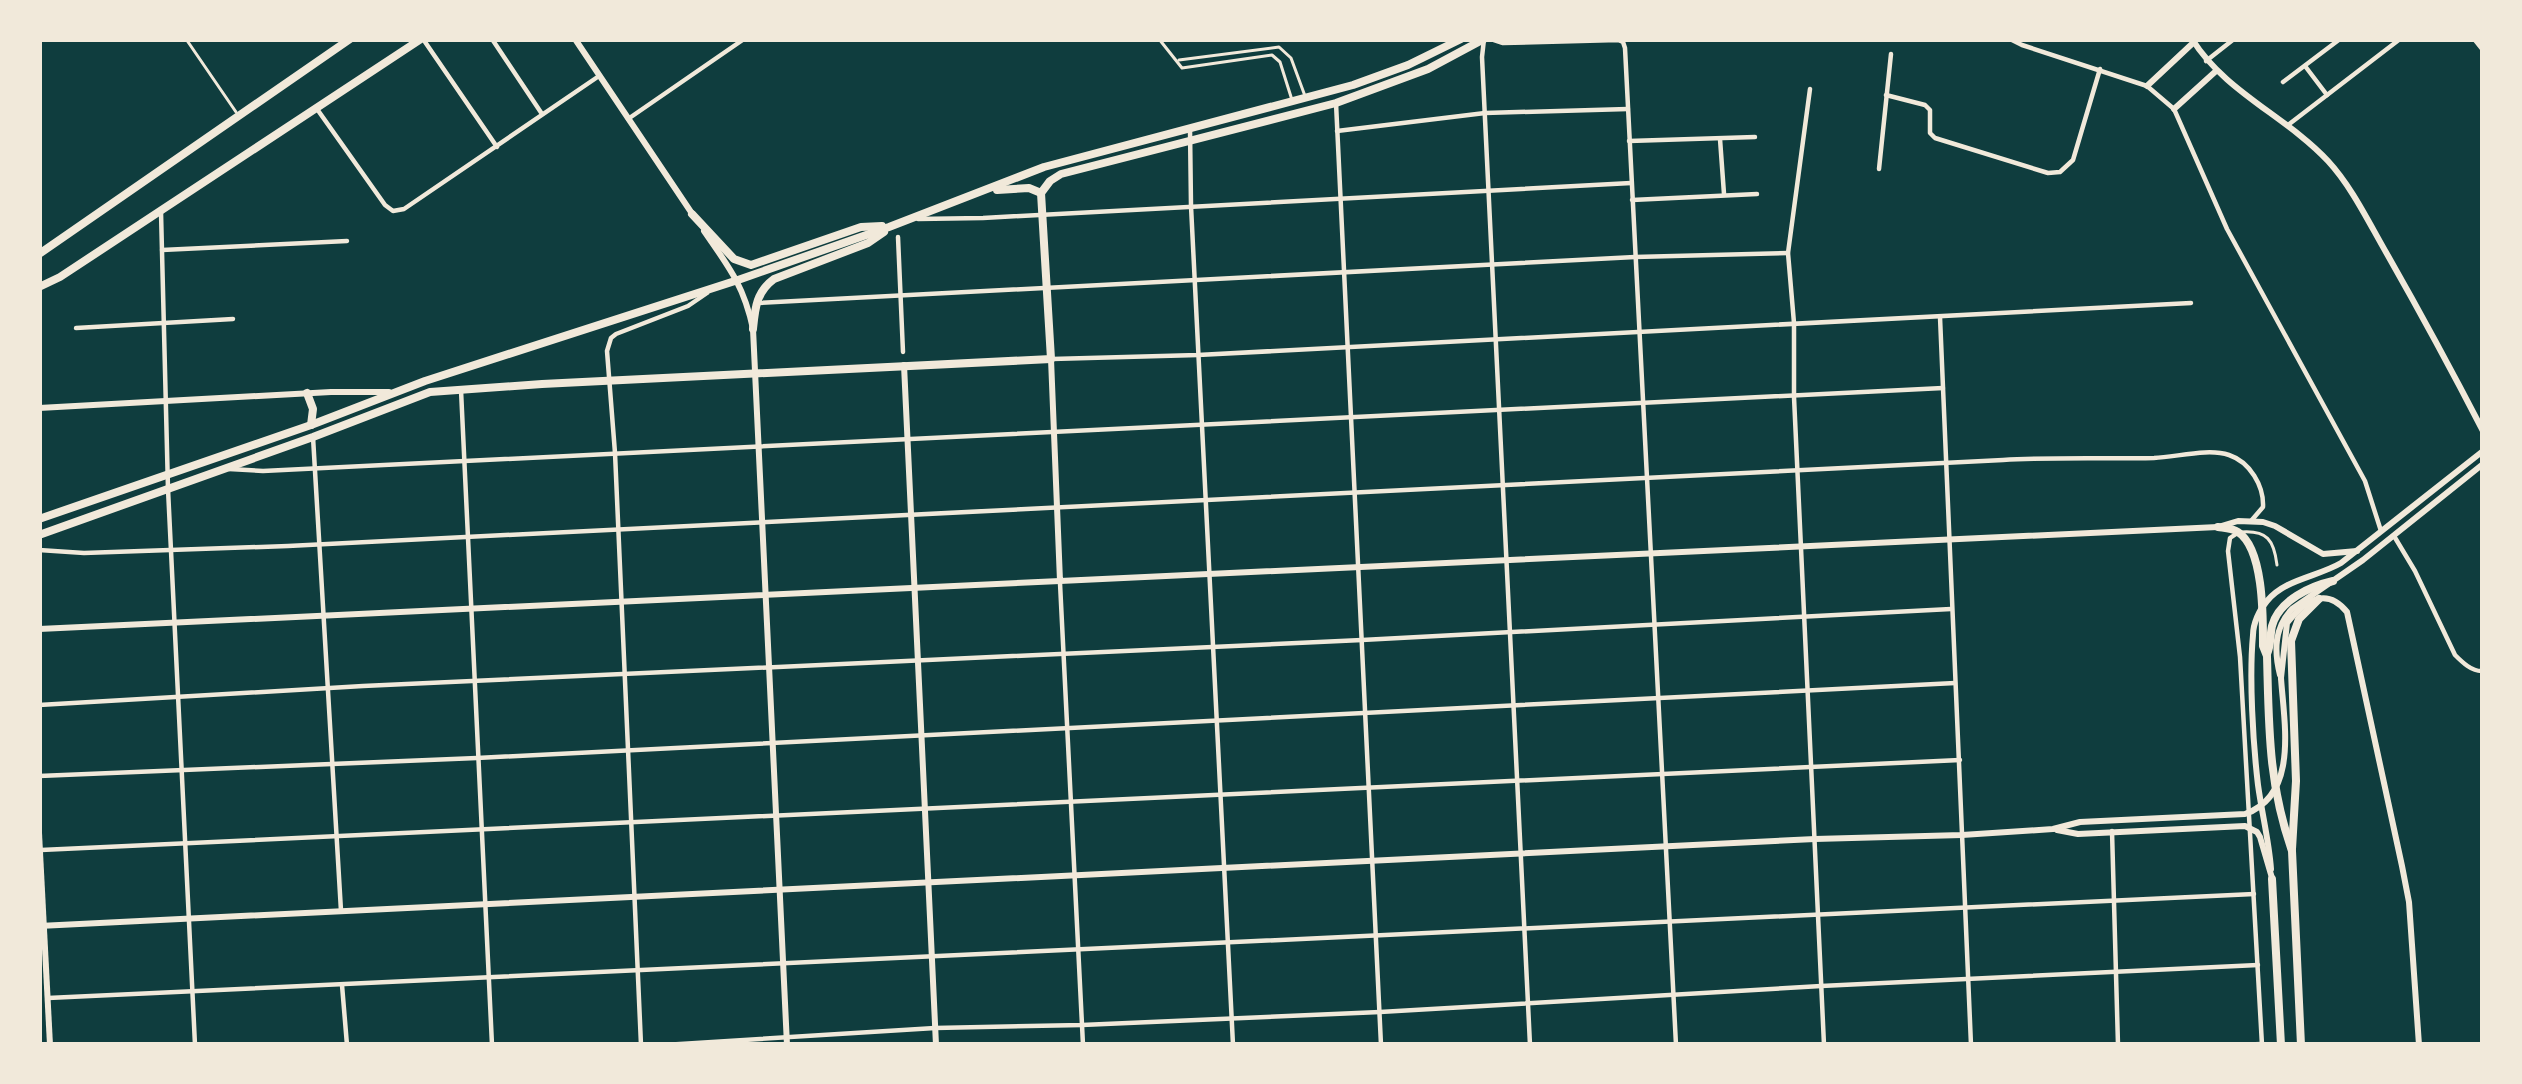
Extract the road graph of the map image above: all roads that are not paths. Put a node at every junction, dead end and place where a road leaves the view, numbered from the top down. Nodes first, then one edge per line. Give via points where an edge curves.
1 (186, 39) edge
2 (350, 39) edge
3 (422, 39) edge
4 (492, 39) edge
5 (574, 39) edge
6 (744, 39) edge
7 (1159, 39) edge
8 (1461, 39) edge
9 (1486, 39) edge
10 (2010, 39) edge
11 (2234, 39) edge
12 (2340, 39) edge
13 (2400, 39) edge
14 (2475, 39) edge
15 (2193, 40) edge
16 (2483, 49) edge
17 (1891, 54) dead end
18 (1175, 61) junction
19 (2206, 61) junction
20 (2304, 66) junction
21 (2100, 69) junction
22 (2217, 70) junction
23 (599, 76) junction
24 (2283, 82) dead end
25 (2147, 86) junction
26 (1810, 89) dead end
27 (1886, 95) junction
28 (2326, 95) junction
29 (1305, 98) junction
30 (1293, 101) junction
31 (1336, 103) junction
32 (317, 109) junction
33 (1628, 109) junction
34 (2174, 110) junction
35 (1485, 113) junction
36 (543, 116) junction
37 (239, 117) junction
38 (628, 119) junction
39 (2288, 125) junction
40 (1190, 128) junction
41 (1337, 131) junction
42 (1755, 136) dead end
43 (1720, 140) junction
44 (1629, 141) junction
45 (1189, 142) junction
46 (497, 147) junction
47 (1879, 169) dead end
48 (1631, 183) junction
49 (989, 190) junction
50 (1489, 190) junction
51 (1041, 193) junction
52 (1757, 194) dead end
53 (1724, 196) junction
54 (1341, 198) junction
55 (1632, 200) junction
56 (1191, 206) junction
57 (161, 211) junction
58 (1044, 213) junction
59 (692, 214) junction
60 (912, 218) junction
61 (890, 227) junction
62 (898, 237) dead end
63 (347, 241) dead end
64 (162, 250) junction
65 (1788, 253) junction
66 (39, 254) edge
67 (1635, 257) junction
68 (1492, 265) junction
69 (1344, 272) junction
70 (738, 280) junction
71 (1195, 280) junction
72 (717, 286) junction
73 (40, 287) edge
74 (1047, 288) junction
75 (899, 296) junction
76 (756, 303) junction
77 (2191, 304) dead end
78 (1940, 317) junction
79 (233, 319) dead end
80 (164, 323) junction
81 (1795, 323) junction
82 (76, 328) dead end
83 (753, 329) junction
84 (1639, 331) junction
85 (1496, 339) junction
86 (1348, 347) junction
87 (904, 352) dead end
88 (1198, 355) junction
89 (1051, 359) junction
90 (904, 365) junction
91 (756, 373) junction
92 (609, 380) junction
93 (1943, 388) junction
94 (461, 390) junction
95 (394, 392) junction
96 (430, 392) junction
97 (307, 393) junction
98 (1794, 397) junction
99 (167, 399) junction
100 (1643, 403) junction
101 (39, 408) edge
102 (1499, 410) junction
103 (1351, 417) junction
104 (311, 424) junction
105 (1202, 424) junction
106 (2483, 431) edge
107 (1054, 432) junction
108 (313, 437) junction
109 (908, 439) junction
110 (759, 446) junction
111 (2483, 451) edge
112 (615, 453) junction
113 (462, 461) junction
114 (1946, 463) junction
115 (2483, 464) edge
116 (314, 468) junction
117 (224, 469) junction
118 (1798, 470) junction
119 (167, 473) junction
120 (1647, 478) junction
121 (1503, 485) junction
122 (168, 489) junction
123 (1355, 493) junction
124 (1205, 500) junction
125 (1057, 508) junction
126 (911, 515) junction
127 (39, 519) edge
128 (2251, 521) junction
129 (763, 522) junction
130 (2218, 527) junction
131 (618, 530) junction
132 (2381, 531) junction
133 (2238, 532) junction
134 (2392, 534) junction
135 (39, 535) edge
136 (466, 537) junction
137 (1949, 540) junction
138 (319, 544) junction
139 (1801, 547) junction
140 (39, 550) edge
141 (170, 550) junction
142 (2356, 550) junction
143 (1651, 554) junction
144 (1507, 560) junction
145 (2278, 565) dead end
146 (1358, 567) junction
147 (1209, 574) junction
148 (1060, 581) junction
149 (2333, 581) junction
150 (914, 589) junction
151 (766, 596) junction
152 (2319, 599) junction
153 (621, 602) junction
154 (470, 609) junction
155 (1952, 610) junction
156 (323, 616) junction
157 (1804, 617) junction
158 (175, 625) junction
159 (1654, 626) junction
160 (39, 629) edge
161 (1510, 632) junction
162 (1362, 640) junction
163 (1213, 647) junction
164 (1063, 655) junction
165 (2267, 656) junction
166 (918, 662) junction
167 (769, 668) junction
168 (39, 669) edge
169 (2481, 671) edge
170 (623, 675) junction
171 (2281, 678) junction
172 (473, 682) junction
173 (1955, 683) junction
174 (39, 686) edge
175 (328, 689) junction
176 (1808, 691) junction
177 (177, 697) junction
178 (1658, 700) junction
179 (39, 705) edge
180 (1514, 706) junction
181 (1365, 714) junction
182 (1217, 721) junction
183 (1067, 728) junction
184 (921, 735) junction
185 (772, 742) junction
186 (628, 749) junction
187 (477, 758) junction
188 (1960, 760) junction
189 (332, 764) junction
190 (1811, 767) junction
191 (181, 770) junction
192 (1662, 774) junction
193 (39, 776) edge
194 (1517, 781) junction
195 (1369, 788) junction
196 (1220, 795) junction
197 (1071, 802) junction
198 (925, 808) junction
199 (777, 816) junction
200 (631, 822) junction
201 (2251, 828) junction
202 (2053, 829) junction
203 (481, 830) junction
204 (2112, 832) junction
205 (39, 833) edge
206 (1962, 835) junction
207 (337, 836) junction
208 (1815, 839) junction
209 (185, 844) junction
210 (1666, 848) junction
211 (40, 850) edge
212 (2292, 851) junction
213 (1520, 854) junction
214 (1372, 861) junction
215 (1224, 869) junction
216 (1074, 876) junction
217 (2272, 878) junction
218 (928, 881) junction
219 (781, 890) junction
220 (2254, 894) junction
221 (634, 896) junction
222 (2114, 899) junction
223 (484, 904) junction
224 (1965, 906) junction
225 (341, 911) junction
226 (1818, 913) junction
227 (190, 918) junction
228 (1670, 920) junction
229 (42, 925) edge
230 (1524, 927) junction
231 (1376, 934) junction
232 (1228, 941) junction
233 (1078, 949) junction
234 (932, 956) junction
235 (783, 963) junction
236 (2258, 965) junction
237 (638, 970) junction
238 (2116, 974) junction
239 (488, 976) junction
240 (1968, 981) junction
241 (342, 983) junction
242 (1821, 986) junction
243 (193, 991) junction
244 (1673, 994) junction
245 (43, 998) edge
246 (1528, 1004) junction
247 (1380, 1012) junction
248 (1232, 1018) junction
249 (1082, 1025) junction
250 (935, 1028) junction
251 (787, 1041) edge
252 (50, 1045) edge
253 (195, 1045) edge
254 (347, 1045) edge
255 (492, 1045) edge
256 (641, 1045) edge
257 (664, 1045) edge
258 (936, 1045) edge
259 (1083, 1045) edge
260 (1233, 1045) edge
261 (1381, 1045) edge
262 (1529, 1045) edge
263 (1676, 1045) edge
264 (1824, 1045) edge
265 (1971, 1045) edge
266 (2118, 1045) edge
267 (2236, 1045) edge
268 (2262, 1045) edge
269 (2282, 1045) edge
270 (2301, 1045) edge
271 (2419, 1045) edge

1 - 37 lane
2 - 37 main road
3 - 32 main road
3 - 46 street
4 - 36 street
5 - 23 street
6 - 38 street
7 - 18 lane
8 - 29 main road
9 - 31 main road
9 - 33 street via 1623,42
9 - 35 street
10 - 21 street
11 - 19 street
12 - 20 street
13 - 28 street
14 - 16 street
15 - 19 street
15 - 25 street
17 - 27 street
18 - 29 lane via 1279,47
18 - 30 lane via 1182,68 1272,55
19 - 22 street
20 - 24 street
20 - 28 street
21 - 25 street
21 - 27 street via 2073,160 2060,172 1935,138 1925,105
22 - 34 street
22 - 39 street
23 - 36 street
23 - 38 street
25 - 34 street
26 - 65 street
27 - 47 street
28 - 39 street
29 - 30 main road
30 - 40 main road
31 - 41 street
31 - 45 main road
32 - 46 street via 393,212
32 - 57 main road
33 - 35 street
33 - 44 street
34 - 132 street via 2228,229 2365,481
35 - 41 street
35 - 50 street
36 - 46 street
37 - 66 main road
38 - 59 street
39 - 106 street via 2357,202
40 - 45 street
40 - 49 main road
41 - 54 street
42 - 43 street
43 - 44 street
43 - 53 street
44 - 48 street
45 - 51 main road via 1061,175
45 - 56 street
48 - 50 street
48 - 55 street
49 - 51 main road
49 - 60 main road
50 - 54 street
50 - 68 street
51 - 58 main road
52 - 53 street
53 - 55 street
54 - 56 street
54 - 69 street
55 - 67 street
56 - 58 street
56 - 71 street
57 - 64 street
57 - 73 main road
58 - 60 street
58 - 74 main road
59 - 61 main road via 751,266 861,227
59 - 70 street
60 - 61 main road
61 - 70 main road
61 - 76 main road via 774,280
62 - 75 street
63 - 64 street
64 - 80 street
65 - 67 street
65 - 81 street
67 - 68 street
67 - 84 street
68 - 69 street
68 - 85 street
69 - 71 street
69 - 86 street
70 - 72 main road
70 - 83 street
71 - 74 street
71 - 88 street
72 - 92 street via 688,307 616,334 608,344
72 - 95 main road
74 - 75 street
74 - 89 main road
75 - 76 street
75 - 87 street
76 - 83 main road
77 - 78 street
78 - 81 street
78 - 93 street
79 - 80 street
80 - 82 street
80 - 99 street
81 - 84 street
81 - 98 street
83 - 91 street
84 - 85 street
84 - 100 street
85 - 86 street
85 - 102 street
86 - 88 street
86 - 103 street
88 - 89 street
88 - 105 street
89 - 90 main road
89 - 107 street
90 - 91 main road
90 - 109 street
91 - 92 main road
91 - 110 street
92 - 94 main road
92 - 112 street
93 - 98 street
93 - 114 street
94 - 96 main road
94 - 113 street
95 - 96 street
95 - 97 street
95 - 104 main road
96 - 108 main road
97 - 99 street
97 - 104 main road
98 - 100 street
98 - 118 street
99 - 101 street
99 - 119 street
100 - 102 street
100 - 120 street
102 - 103 street
102 - 121 street
103 - 105 street
103 - 123 street
104 - 119 main road
105 - 107 street
105 - 124 street
107 - 109 street
107 - 125 street
108 - 116 street
108 - 117 main road
109 - 110 street
109 - 126 street
110 - 112 street
110 - 129 street
111 - 132 street
112 - 113 street
112 - 131 street
113 - 116 street
113 - 136 street
114 - 118 street
114 - 128 street via 2223,453 2261,487 2263,507
114 - 137 street
115 - 134 street
116 - 117 street
116 - 138 street
117 - 122 main road
118 - 120 street
118 - 139 street
119 - 122 street
119 - 127 main road
120 - 121 street
120 - 143 street
121 - 123 street
121 - 144 street
122 - 135 main road
122 - 141 street
123 - 124 street
123 - 146 street
124 - 125 street
124 - 147 street
125 - 126 street
125 - 148 street
126 - 129 street
126 - 150 street
128 - 130 street
128 - 142 street via 2323,554
129 - 131 street
129 - 151 street
130 - 133 main road
130 - 137 street
131 - 136 street
131 - 153 street
132 - 142 street
133 - 145 lane via 2263,533
133 - 165 main road via 2256,566
133 - 201 street via 2228,550
134 - 149 street
134 - 169 street via 2455,655
136 - 138 street
136 - 154 street
137 - 139 street
137 - 155 street
138 - 141 street
138 - 156 street
139 - 143 street
139 - 157 street
140 - 141 street
141 - 158 street
142 - 217 street via 2266,601 2252,631 2258,786
143 - 144 street
143 - 159 street
144 - 146 street
144 - 161 street
146 - 147 street
146 - 162 street
147 - 148 street
147 - 163 street
148 - 150 street
148 - 164 street
149 - 165 main road via 2281,610
149 - 171 street via 2283,619
150 - 151 street
150 - 166 street
151 - 153 street
151 - 167 street
152 - 171 street via 2287,623
152 - 212 main road via 2291,640
152 - 271 street via 2336,600 2347,612 2380,755 2409,902
153 - 154 street
153 - 170 street
154 - 156 street
154 - 172 street
155 - 157 street
155 - 173 street
156 - 158 street
156 - 175 street
157 - 159 street
157 - 176 street
158 - 160 street
158 - 177 street
159 - 161 street
159 - 178 street
161 - 162 street
161 - 180 street
162 - 163 street
162 - 181 street
163 - 164 street
163 - 182 street
164 - 166 street
164 - 183 street
165 - 212 main road via 2271,772
166 - 167 street
166 - 184 street
167 - 170 street
167 - 185 street
168 - 174 street
170 - 172 street
170 - 186 street
171 - 202 street via 2282,775 2256,810
172 - 175 street
172 - 187 street
173 - 176 street
173 - 188 street
175 - 177 street
175 - 189 street
176 - 178 street
176 - 190 street
177 - 179 street
177 - 191 street
178 - 180 street
178 - 192 street
180 - 181 street
180 - 194 street
181 - 182 street
181 - 195 street
182 - 183 street
182 - 196 street
183 - 184 street
183 - 197 street
184 - 185 street
184 - 198 street
185 - 186 street
185 - 199 street
186 - 187 street
186 - 200 street
187 - 189 street
187 - 203 street
188 - 190 street
188 - 206 street
189 - 191 street
189 - 207 street
190 - 192 street
190 - 208 street
191 - 193 street
191 - 209 street
192 - 194 street
192 - 210 street
194 - 195 street
194 - 213 street
195 - 196 street
195 - 214 street
196 - 197 street
196 - 215 street
197 - 198 street
197 - 216 street
198 - 199 street
198 - 218 street
199 - 200 street
199 - 219 street
200 - 203 street
200 - 221 street
201 - 204 street
201 - 217 street
201 - 220 street
202 - 204 street
202 - 206 street
203 - 207 street
203 - 223 street
204 - 222 street
205 - 211 street
206 - 208 street
206 - 224 street
207 - 209 street
207 - 225 street
208 - 210 street
208 - 226 street
209 - 211 street
209 - 227 street
210 - 213 street
210 - 228 street
211 - 229 street
212 - 270 main road
213 - 214 street
213 - 230 street
214 - 215 street
214 - 231 street
215 - 216 street
215 - 232 street
216 - 218 street
216 - 233 street
217 - 269 main road
218 - 219 street
218 - 234 street
219 - 221 street
219 - 235 street
220 - 222 street
220 - 236 street
221 - 223 street
221 - 237 street
222 - 224 street
222 - 238 street
223 - 225 street
223 - 239 street
224 - 226 street
224 - 240 street
225 - 227 street
226 - 228 street
226 - 242 street
227 - 229 street
227 - 243 street
228 - 230 street
228 - 244 street
229 - 245 street
230 - 231 street
230 - 246 street
231 - 232 street
231 - 247 street
232 - 233 street
232 - 248 street
233 - 234 street
233 - 249 street
234 - 235 street
234 - 250 street
235 - 237 street
235 - 251 street
236 - 238 street
236 - 268 street
237 - 239 street
237 - 256 street
238 - 240 street
238 - 266 street
239 - 241 street
239 - 255 street
240 - 242 street
240 - 265 street
241 - 243 street
241 - 254 street
242 - 244 street
242 - 264 street
243 - 245 street
243 - 253 street
244 - 246 street
244 - 263 street
245 - 252 street
246 - 247 street
246 - 262 street
247 - 248 street
247 - 261 street
248 - 249 street
248 - 260 street
249 - 250 street
249 - 259 street
250 - 251 street
250 - 258 street
251 - 257 street
267 - 268 street

